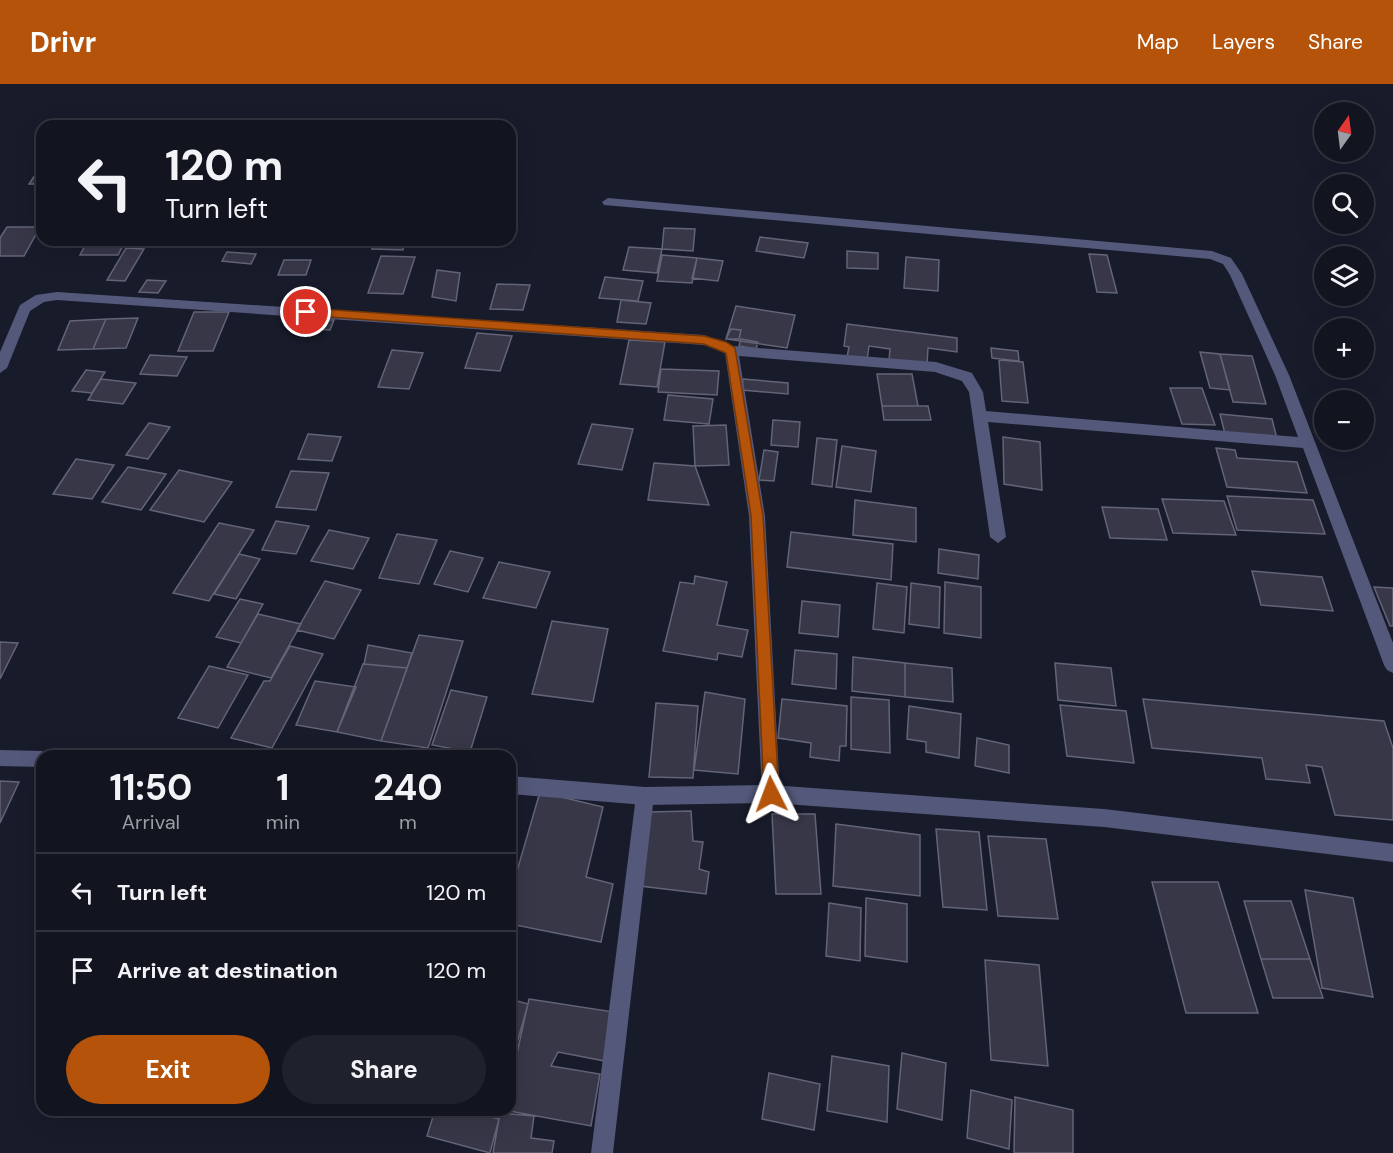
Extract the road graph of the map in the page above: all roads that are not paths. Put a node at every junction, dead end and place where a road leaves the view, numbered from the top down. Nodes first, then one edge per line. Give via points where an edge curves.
1 (608, 202) dead end
2 (731, 351) junction
3 (0, 368) edge
4 (980, 416) junction
5 (1308, 443) junction
6 (998, 537) dead end
7 (1393, 665) edge
8 (0, 758) edge
9 (36, 759) edge
10 (516, 785) edge
11 (771, 794) junction
12 (645, 796) junction
13 (1393, 853) edge
14 (602, 1153) edge

1 - 5 street via 1219,257 1233,267
2 - 3 street via 704,340 57,296 41,298 25,308
2 - 4 street via 948,369 967,377 974,386
2 - 11 street via 757,516
4 - 5 street
4 - 6 street
5 - 7 street
8 - 9 street
10 - 12 street
11 - 12 street
11 - 13 street via 1104,818
12 - 14 street

